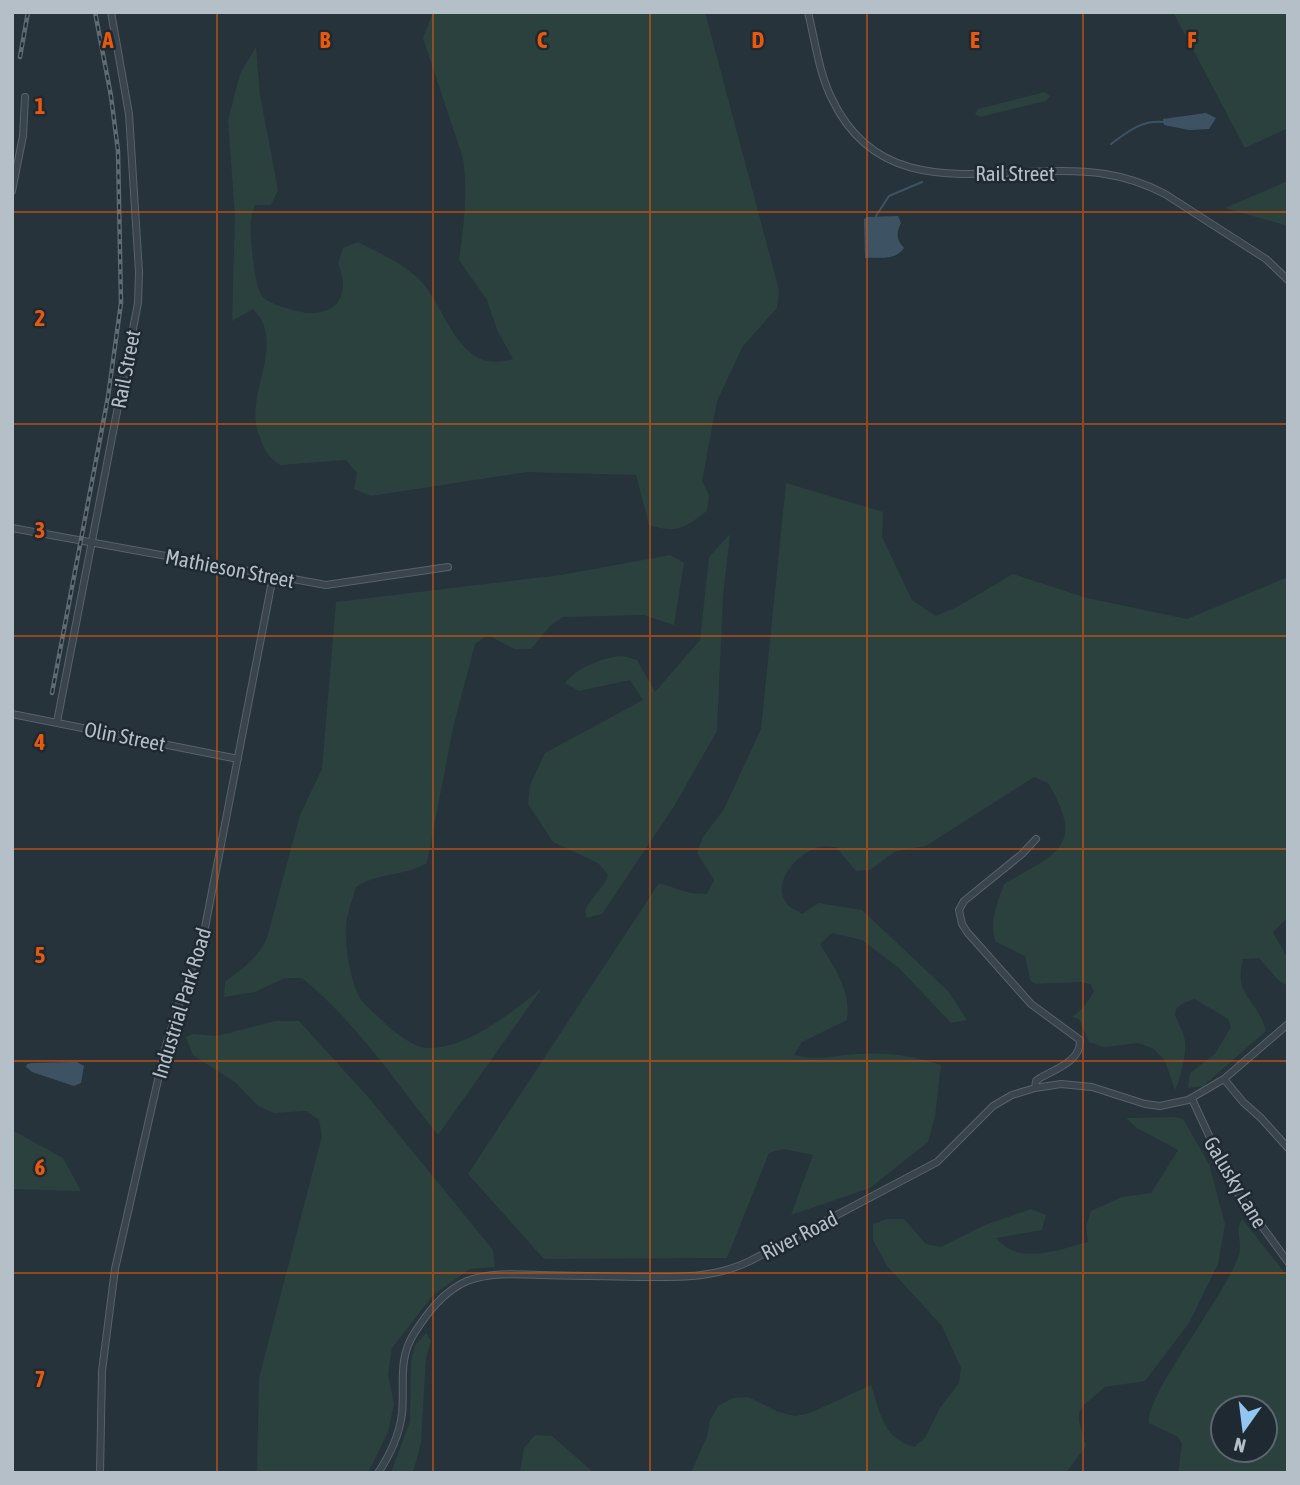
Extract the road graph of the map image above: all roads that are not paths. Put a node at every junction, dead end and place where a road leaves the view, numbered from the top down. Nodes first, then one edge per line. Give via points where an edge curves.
1 (111, 12) edge
2 (808, 12) edge
3 (25, 97) dead end
4 (12, 191) edge
5 (1288, 279) edge
6 (12, 528) edge
7 (90, 543) junction
8 (448, 567) dead end
9 (273, 576) junction
10 (12, 714) edge
11 (57, 722) junction
12 (238, 759) junction
13 (1036, 839) dead end
14 (1288, 1024) edge
15 (1224, 1079) junction
16 (1035, 1088) junction
17 (1192, 1099) junction
18 (1288, 1148) edge
19 (1288, 1262) edge
20 (100, 1473) edge
21 (378, 1473) edge

1 - 7 street, Rail Street via 129,114 139,291
2 - 5 street, Rail Street via 831,98 849,130 877,155 931,172 1105,174 1148,185 1266,259
3 - 4 street
6 - 7 street, Mathieson Street
7 - 9 street, Mathieson Street
7 - 11 street, Rail Street
8 - 9 street, Mathieson Street via 326,585
9 - 12 street, Industrial Park Road
10 - 11 street, Olin Street
11 - 12 street, Olin Street
12 - 20 street, Industrial Park Road via 202,943 165,1049 115,1269 102,1371
13 - 16 street via 959,910 967,932 1013,986 1080,1040 1075,1058 1040,1078
14 - 15 street, River Road
15 - 17 street, River Road
15 - 18 street
16 - 17 street, River Road via 1079,1084 1160,1106
16 - 21 street, River Road via 993,1106 937,1162 736,1268 703,1277 496,1275 460,1285 438,1302 407,1347 401,1370 400,1425
17 - 19 street, Galusky Lane via 1232,1185

